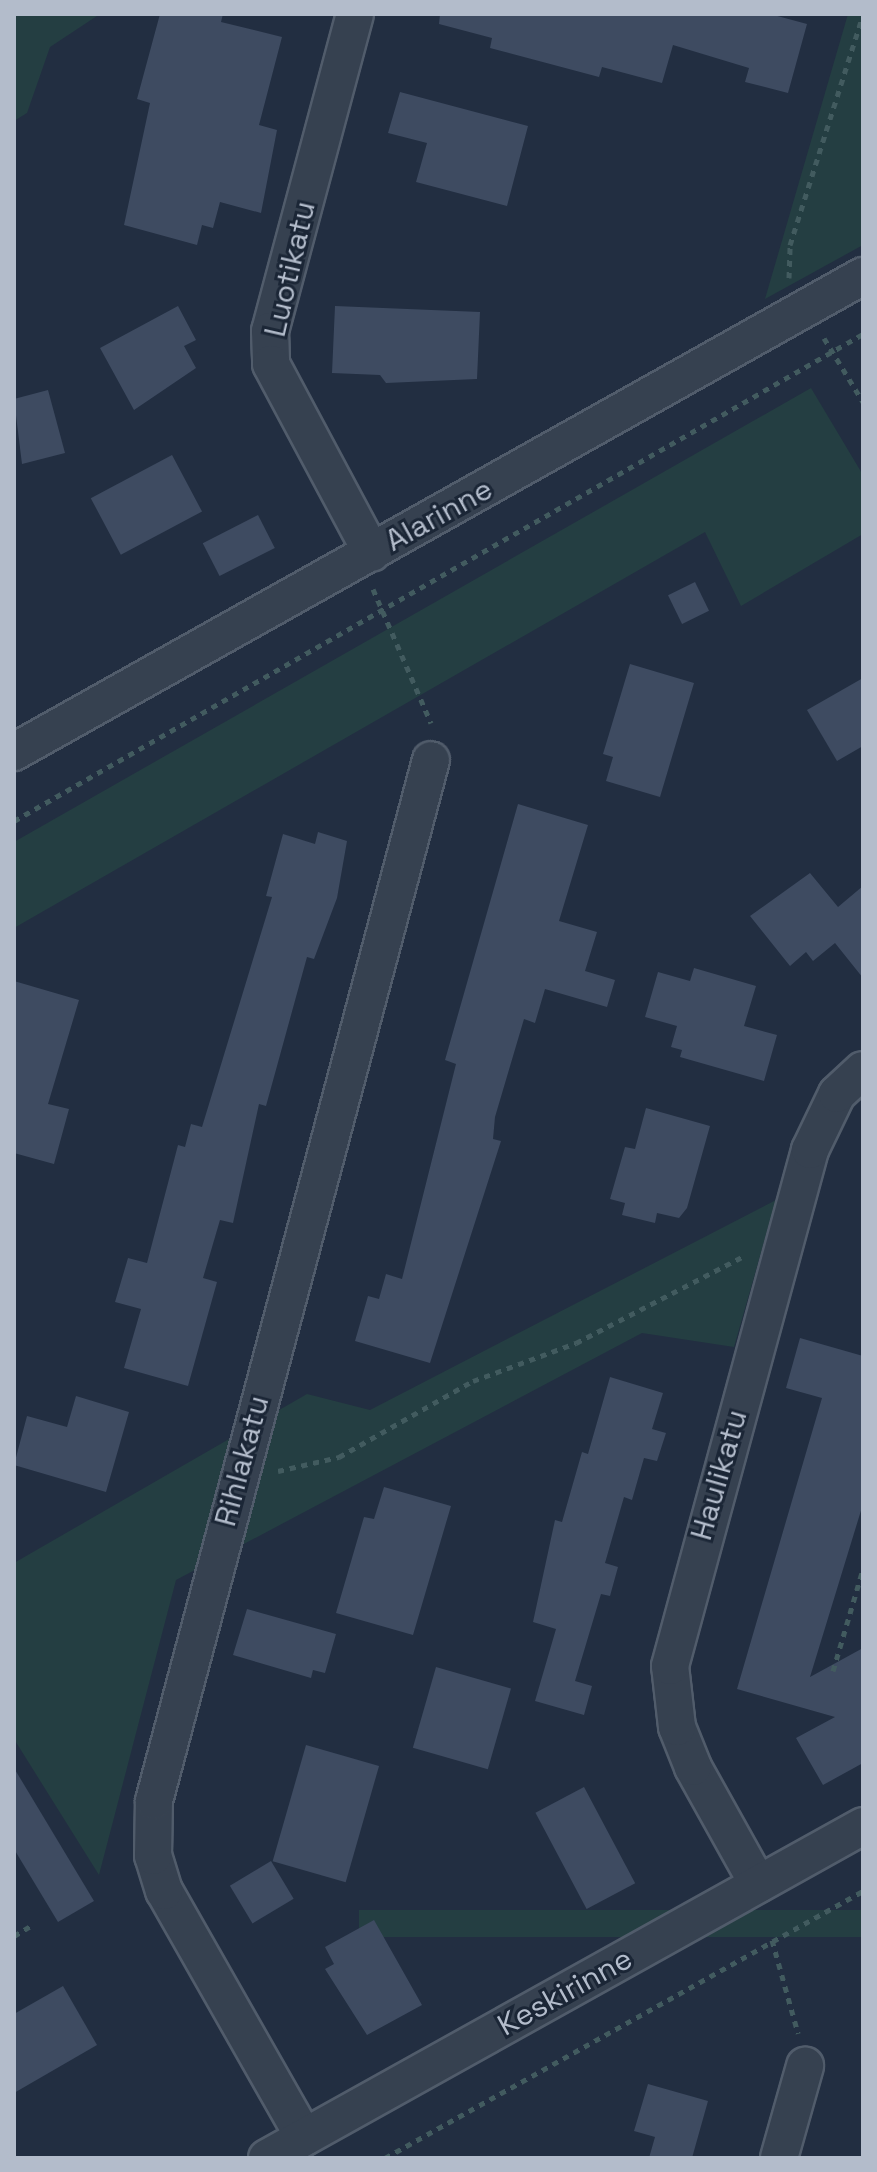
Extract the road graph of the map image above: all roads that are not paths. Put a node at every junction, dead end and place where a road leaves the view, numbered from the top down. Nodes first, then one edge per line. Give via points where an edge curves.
1 (355, 14) edge
2 (863, 276) edge
3 (366, 556) junction
4 (14, 752) edge
5 (431, 760) road end
6 (863, 1070) edge
7 (863, 1826) edge
8 (758, 1884) junction
9 (805, 2066) road end
10 (304, 2137) junction
11 (267, 2158) edge
12 (779, 2158) edge

1 - 3 street, Luotikatu via 270,331 271,364
2 - 3 street, Alarinne
3 - 4 street, Alarinne
5 - 10 street, Rihlakatu via 160,1759 153,1856 164,1891
6 - 8 street, Haulikatu via 823,1119 784,1242 670,1666 677,1727 693,1767
7 - 8 street, Keskirinne
8 - 10 street, Keskirinne
9 - 12 street
10 - 11 street, Keskirinne

